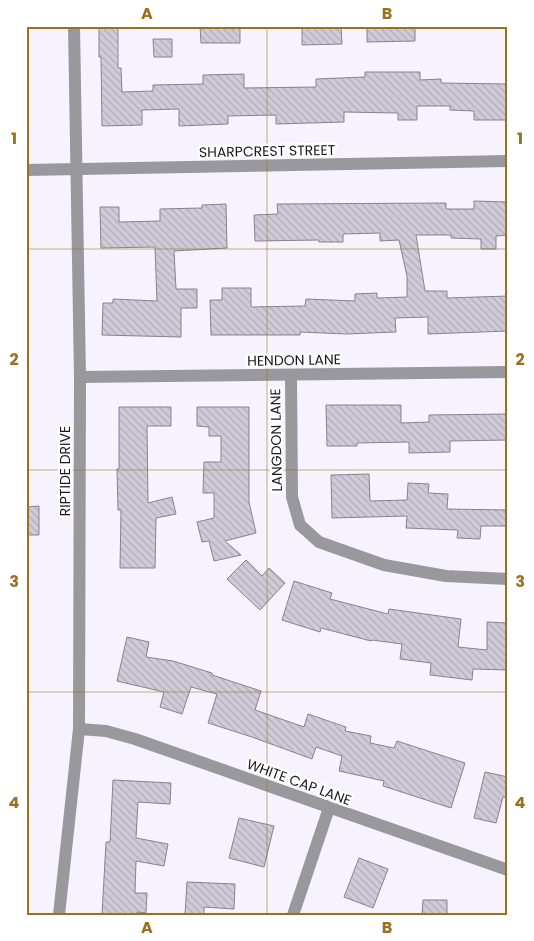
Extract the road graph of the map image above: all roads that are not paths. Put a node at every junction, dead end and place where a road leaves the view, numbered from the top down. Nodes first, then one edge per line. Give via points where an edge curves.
1 (74, 26) edge
2 (508, 161) edge
3 (76, 169) junction
4 (26, 170) edge
5 (508, 372) edge
6 (291, 375) junction
7 (80, 377) junction
8 (508, 579) edge
9 (79, 729) junction
10 (329, 808) junction
11 (508, 870) edge
12 (59, 915) edge
13 (293, 915) edge

1 - 3 street, RIPTIDE DRIVE
2 - 3 street, SHARPCREST STREET
3 - 4 street, SHARPCREST STREET
3 - 7 street, RIPTIDE DRIVE
5 - 6 street, HENDON LANE
6 - 7 street, HENDON LANE
6 - 8 street, LANGDON LANE via 292,497 300,525 319,542 384,565 446,576
7 - 9 street, RIPTIDE DRIVE
9 - 10 street, WHITE CAP LANE via 135,739
9 - 12 street, RIPTIDE DRIVE
10 - 11 street, WHITE CAP LANE
10 - 13 street

